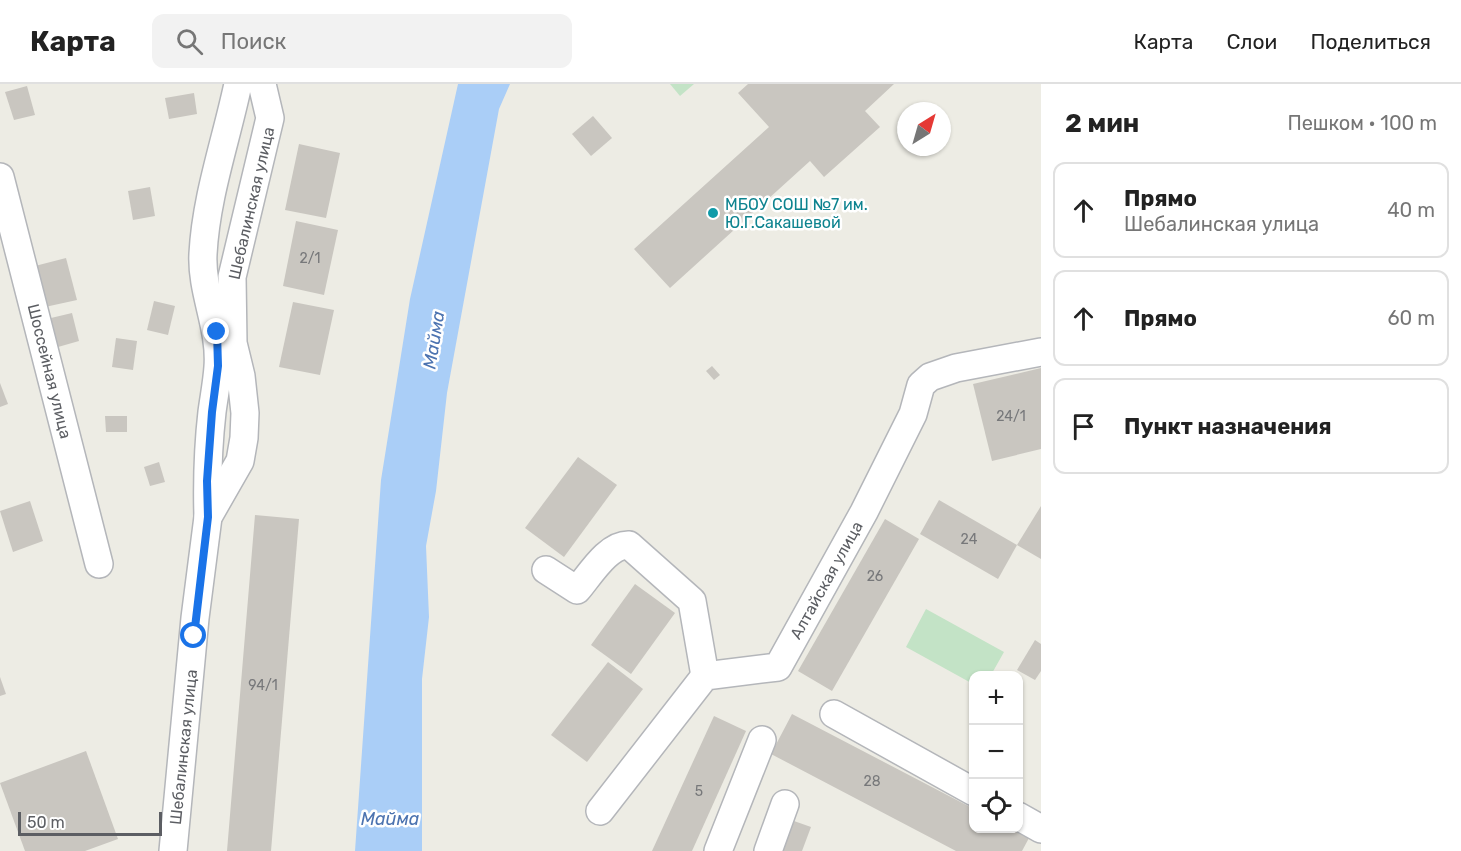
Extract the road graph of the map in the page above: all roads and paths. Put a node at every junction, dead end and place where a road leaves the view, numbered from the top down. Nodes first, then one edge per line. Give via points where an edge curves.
1 (238, 84) edge
2 (262, 84) edge
3 (0, 177) edge
4 (1041, 352) edge
5 (208, 517) junction
6 (99, 564) dead end
7 (546, 570) dead end
8 (705, 676) junction
9 (834, 714) dead end
10 (762, 740) dead end
11 (969, 789) edge
12 (785, 804) dead end
13 (600, 811) dead end
14 (1023, 819) edge
15 (1041, 829) edge
16 (173, 851) edge
17 (718, 851) edge
18 (768, 851) edge

1 - 5 street via 210,197 203,256 217,332 218,366 207,481
2 - 5 street, Шебалинская улица via 270,118 232,277 233,344 241,376 244,438 240,460
3 - 6 street, Шоссейная улица
4 - 8 street, Алтайская улица via 956,368 930,377 921,385 913,414 864,512 778,667
5 - 16 street, Шебалинская улица
7 - 8 street via 577,590 612,549 629,545 692,601
8 - 13 street
9 - 11 street
10 - 17 street
12 - 18 street
14 - 15 street

